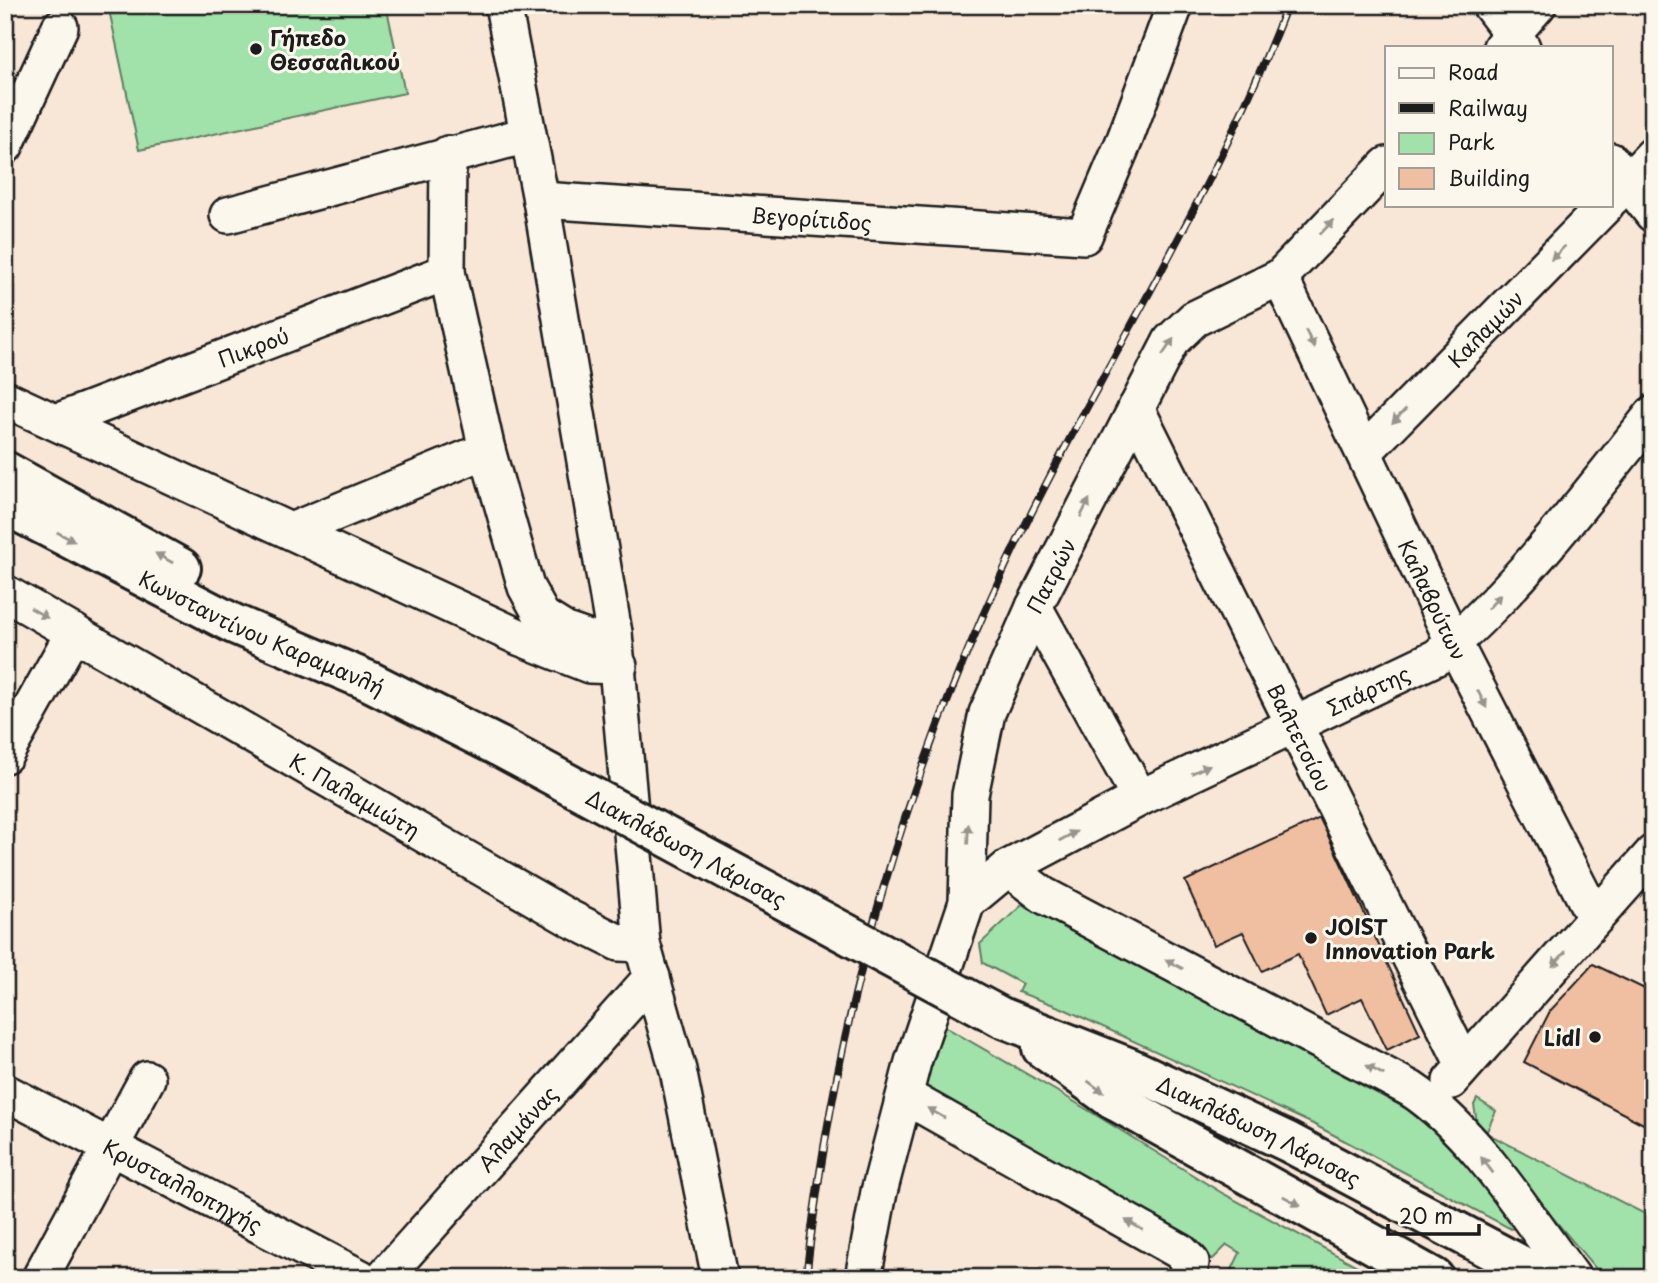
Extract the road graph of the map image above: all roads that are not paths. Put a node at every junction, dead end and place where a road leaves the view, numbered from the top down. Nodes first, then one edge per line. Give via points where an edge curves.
1 (503, 5) edge
2 (1175, 5) edge
3 (1490, 5) edge
4 (1538, 5) edge
5 (60, 27) dead end
6 (1512, 43) edge
7 (527, 135) junction
8 (5, 146) edge
9 (448, 154) junction
10 (1653, 155) edge
11 (1385, 167) edge
12 (1614, 187) edge
13 (541, 200) junction
14 (1596, 206) edge
15 (1653, 214) edge
16 (228, 215) dead end
17 (447, 272) junction
18 (1280, 277) junction
19 (5, 398) edge
20 (1136, 408) junction
21 (1653, 414) edge
22 (59, 421) junction
23 (487, 450) junction
24 (1364, 452) junction
25 (5, 471) edge
26 (5, 505) edge
27 (291, 531) junction
28 (5, 593) edge
29 (1034, 607) junction
30 (74, 632) junction
31 (1454, 643) junction
32 (617, 649) junction
33 (369, 681) junction
34 (1293, 726) junction
35 (5, 755) edge
36 (1140, 798) junction
37 (1653, 853) edge
38 (1008, 868) junction
39 (967, 902) junction
40 (1595, 918) junction
41 (642, 944) junction
42 (652, 977) junction
43 (1001, 1017) junction
44 (1464, 1065) junction
45 (147, 1079) dead end
46 (5, 1092) edge
47 (905, 1096) junction
48 (1434, 1104) junction
49 (111, 1148) junction
50 (1188, 1270) edge
51 (40, 1278) edge
52 (361, 1278) edge
53 (383, 1278) edge
54 (720, 1278) edge
55 (863, 1278) edge
56 (1434, 1278) edge
57 (1545, 1278) edge
58 (1573, 1278) edge

1 - 7 street
2 - 13 street, Βεγορίτιδος via 1084,236
3 - 6 street
4 - 6 street
5 - 8 street
7 - 9 street
7 - 13 street
9 - 16 street
9 - 17 street
10 - 12 street, Καλαμών
18 -> 11 street, Πατρών
12 - 15 street
13 - 32 street
14 -> 24 street, Καλαμών
17 - 22 street, Πικρού
17 - 23 street
20 -> 18 street, Πατρών via 1164,352 1181,330 1203,314
18 -> 24 street, Καλαβρύτων
19 - 22 street
29 -> 20 street, Πατρών
20 - 34 street, Βαλτετσίου
31 -> 21 street, Σπάρτης via 1567,521
22 - 27 street
23 - 27 street
23 - 32 street via 536,608 549,621
24 - 31 street, Καλαβρύτων
33 -> 25 main road, Κωνσταντίνου Καραμανλή via 245,603
26 -> 33 main road, Κωνσταντίνου Καραμανλή via 234,624
27 - 32 street via 562,656 589,665
28 -> 30 street, Κ. Παλαμιώτη
29 - 36 street
39 -> 29 street, Πατρών via 968,829 977,752 987,713
30 - 35 street
30 - 41 street, Κ. Παλαμιώτη via 571,919 619,943
31 - 34 street, Σπάρτης via 1437,657
31 -> 40 street, Καλαβρύτων
32 - 41 street
33 - 43 main road, Διακλάδωση Λάρισας, bridge
36 -> 34 street, Σπάρτης
34 - 44 street, Βαλτετσίου
38 -> 36 street, Σπάρτης
37 - 40 street
38 - 39 street, Σπάρτης
48 -> 38 street via 1043,895
39 - 47 street, Πατρών
40 -> 44 street
41 - 42 street
42 - 53 street, Αλαμάνας
42 - 54 street via 678,1070
43 -> 56 main road, Διακλάδωση Λάρισας via 1112,1099
43 - 57 main road, Διακλάδωση Λάρισας via 1130,1068 1263,1130
44 - 48 street
45 - 49 street
46 - 49 street, Κρυσταλλοπηγής
50 -> 47 street via 1181,1252
47 - 55 street, Πατρών via 874,1210
58 -> 48 street via 1470,1143
49 - 51 street
49 - 52 street, Κρυσταλλοπηγής

